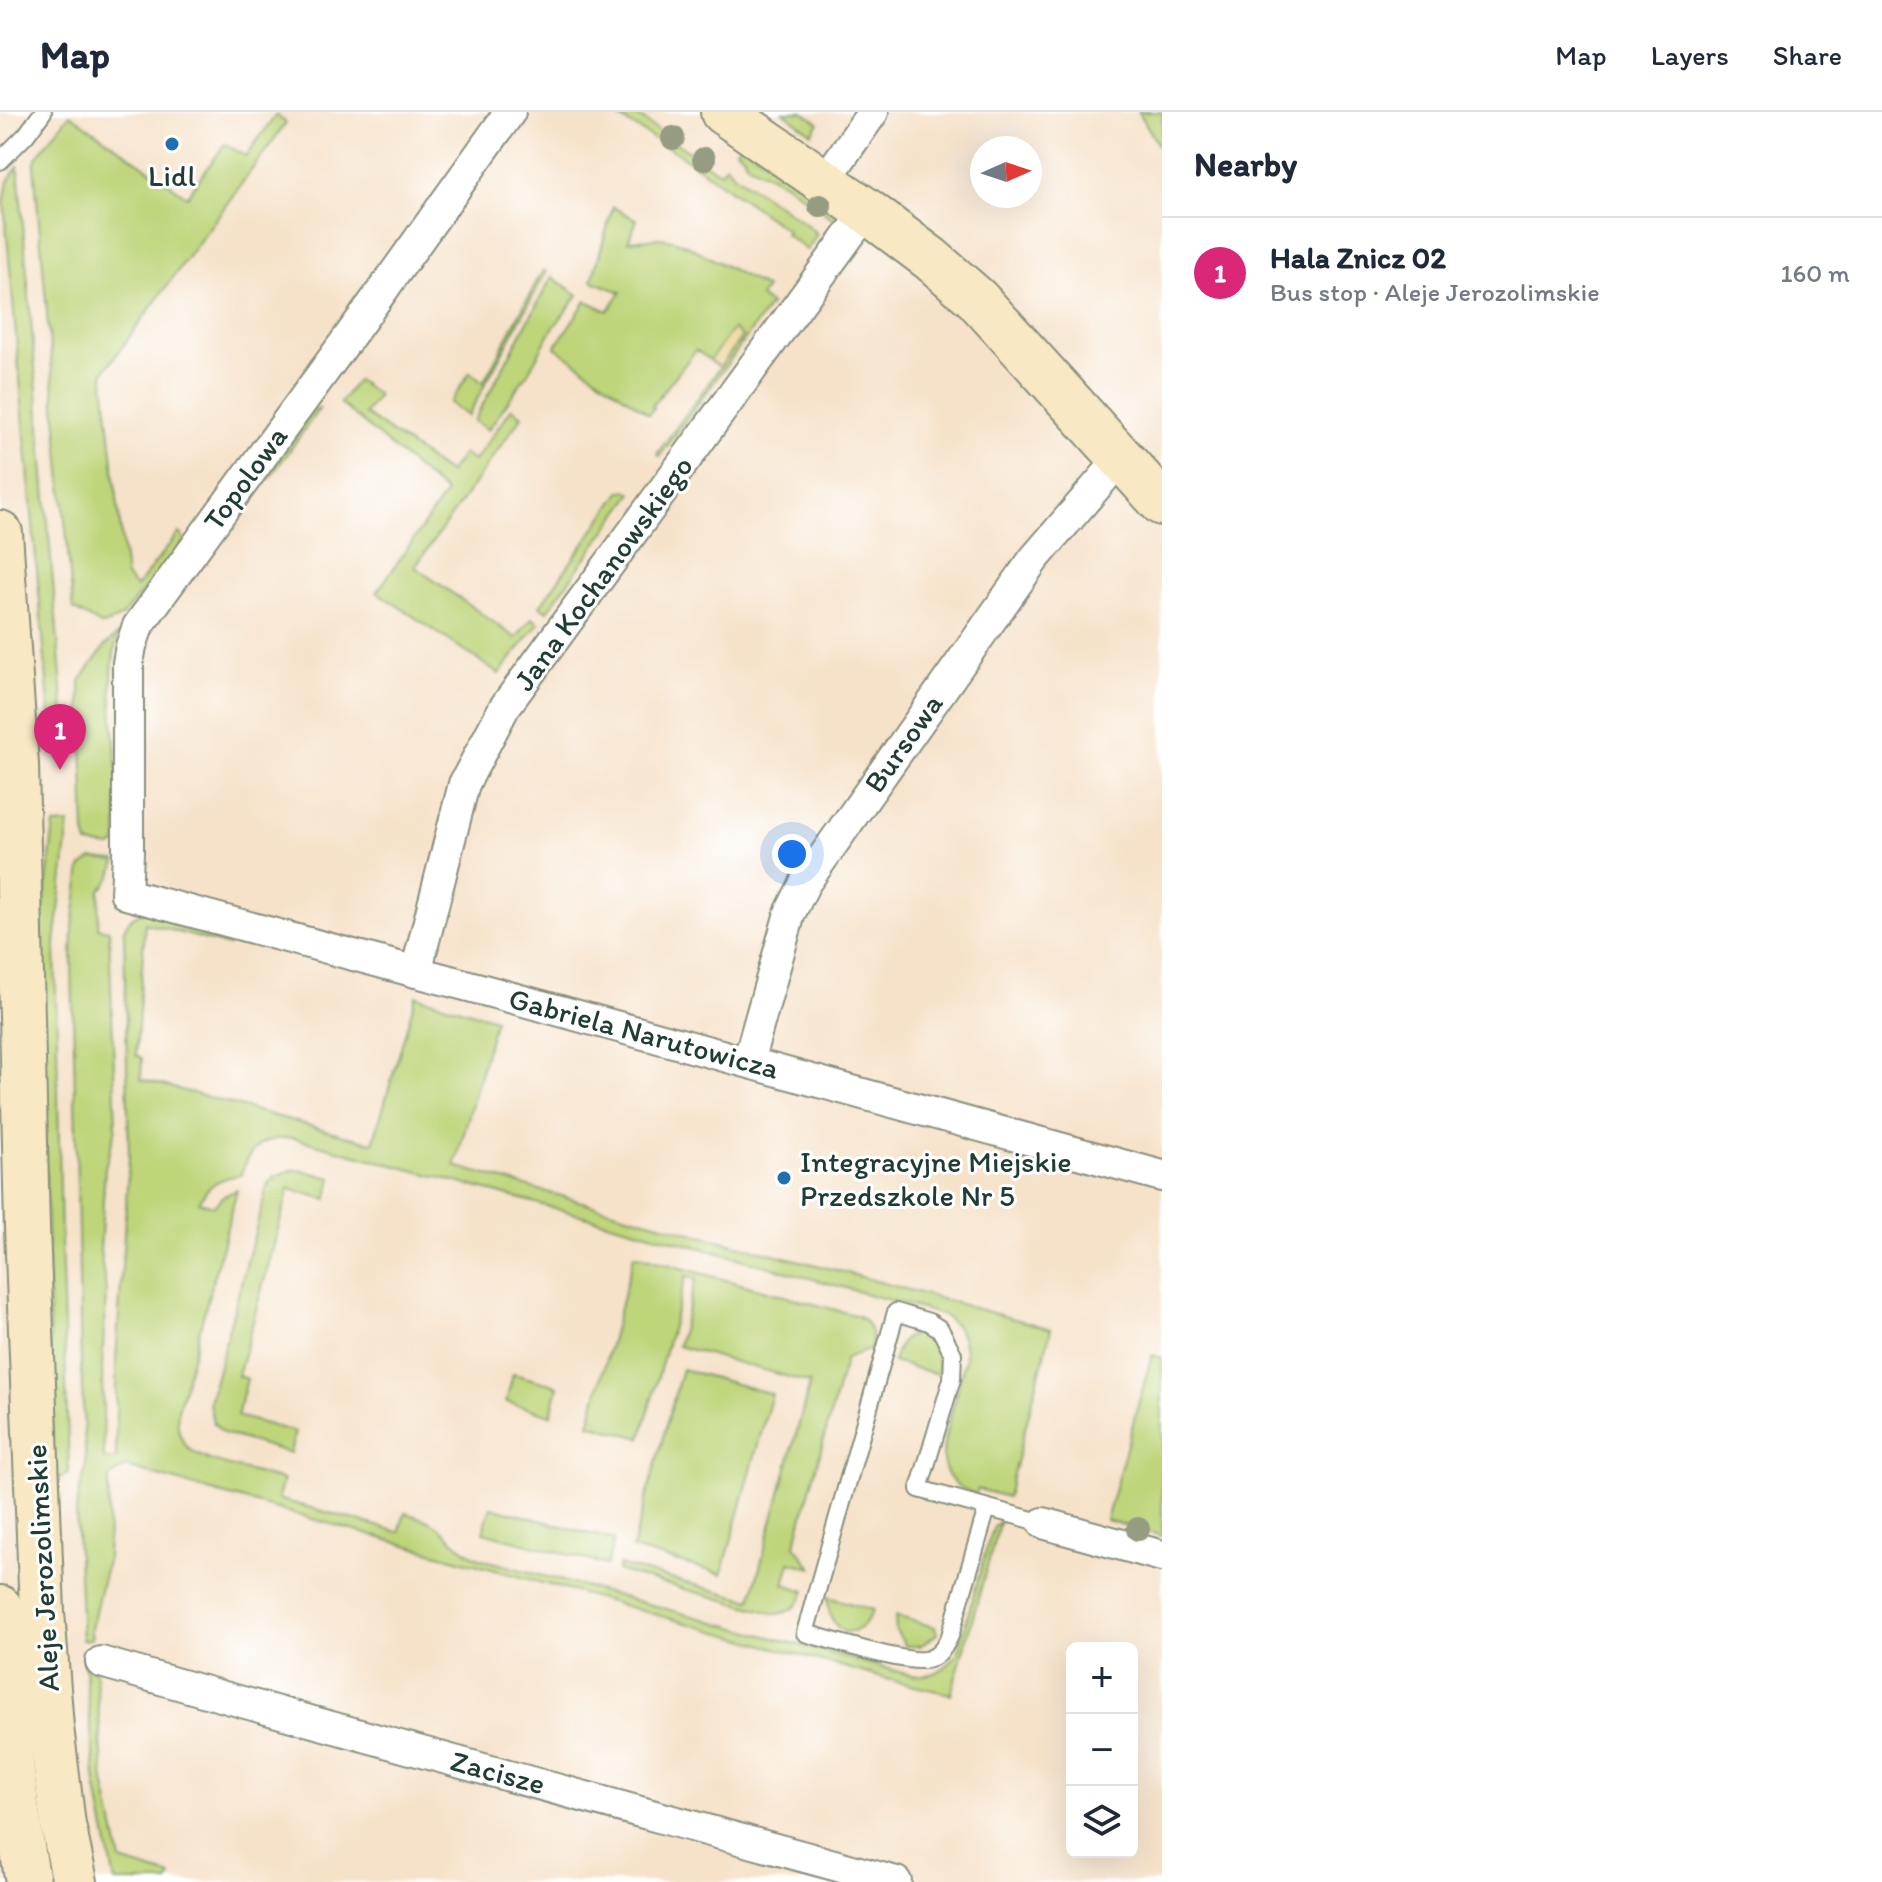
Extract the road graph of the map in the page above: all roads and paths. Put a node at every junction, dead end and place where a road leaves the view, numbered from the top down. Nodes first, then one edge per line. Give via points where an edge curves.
1 (510, 112) edge
2 (723, 112) edge
3 (873, 112) edge
4 (40, 117) edge
5 (0, 161) edge
6 (824, 182) junction
7 (867, 211) junction
8 (1121, 458) junction
9 (1162, 503) edge
10 (0, 533) edge
11 (126, 894) joint
12 (416, 972) junction
13 (748, 1062) junction
14 (1162, 1176) edge
15 (987, 1508) junction
16 (1043, 1523) joint
17 (1162, 1556) edge
18 (0, 1608) edge
19 (101, 1662) dead end
20 (28, 1882) edge
21 (75, 1882) edge
22 (896, 1882) edge

1 - 11 street, Topolowa via 138,626 128,663
2 - 6 main road
3 - 6 street
4 - 5 lane
6 - 7 main road
7 - 8 main road via 977,299
7 - 12 street, Jana Kochanowskiego via 504,708 464,784
8 - 9 main road
8 - 13 street, Bursowa via 1034,559 805,883 790,913
10 - 21 main road, Aleje Jerozolimskie via 16,765 42,1612 61,1811
11 - 12 street, Gabriela Narutowicza
12 - 13 street, Gabriela Narutowicza
13 - 14 street, Gabriela Narutowicza
15 - 15 lane via 950,1636 932,1658 912,1661 805,1633 896,1312 940,1329 953,1354 952,1379 919,1489
15 - 16 lane
16 - 17 street
18 - 20 main road, Aleje Jerozolimskie via 4,1694
19 - 22 street, Zacisze

